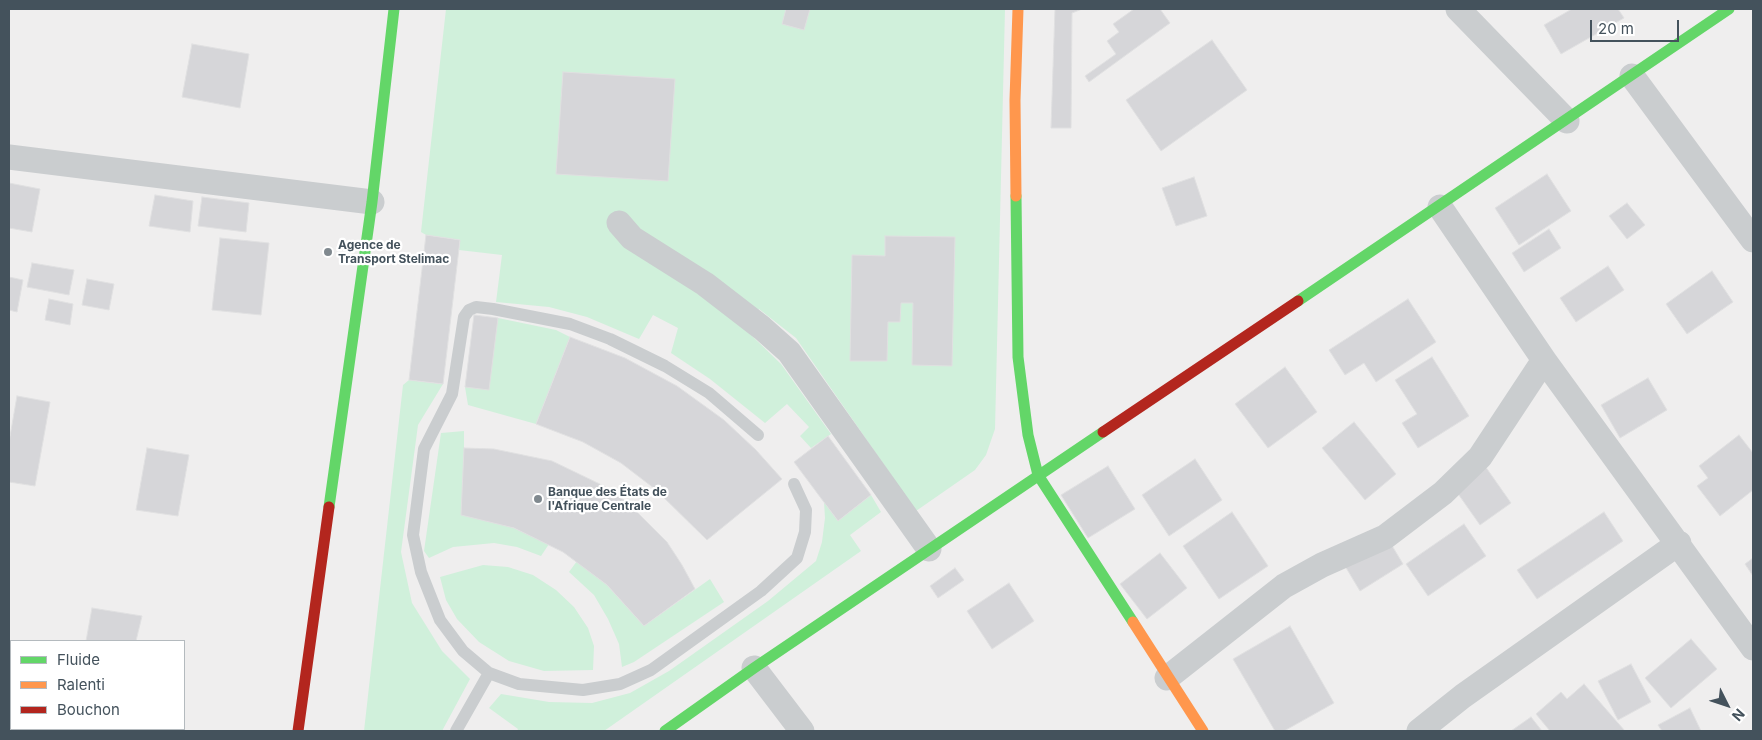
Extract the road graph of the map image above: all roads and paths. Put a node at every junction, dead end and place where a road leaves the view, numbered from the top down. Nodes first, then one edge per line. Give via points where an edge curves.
1 (394, 9) edge
2 (1018, 9) edge
3 (1458, 9) edge
4 (1729, 9) edge
5 (1632, 76) junction
6 (1567, 121) junction
7 (9, 157) edge
8 (372, 202) junction
9 (1440, 207) junction
10 (619, 223) dead end
11 (1753, 240) edge
12 (1544, 360) junction
13 (758, 435) dead end
14 (1038, 475) junction
15 (794, 484) dead end
16 (1679, 543) junction
17 (929, 549) junction
18 (1753, 648) edge
19 (754, 668) junction
20 (489, 673) junction
21 (1167, 678) junction
22 (298, 731) edge
23 (456, 731) edge
24 (665, 731) edge
25 (802, 731) edge
26 (1203, 731) edge
27 (1419, 731) edge

1 - 8 main road
2 - 14 main road via 1015,100 1018,357 1028,435
3 - 6 street
4 - 5 main road
5 - 6 main road
5 - 11 street
6 - 9 main road
7 - 8 street
8 - 22 main road
9 - 12 street
9 - 14 main road
10 - 17 street via 632,238 704,284 789,352
12 - 16 street
12 - 21 street via 1480,457 1444,493 1385,537 1284,586
13 - 20 lane via 709,393 665,366 610,339 570,324 493,308 469,310 464,317 452,394 424,449 414,535 421,572 440,620 463,651
14 - 17 main road
14 - 21 main road
15 - 20 lane via 806,510 805,532 796,558 761,591 651,670 620,684 583,690 520,684
16 - 18 street
16 - 27 street via 1463,696
17 - 19 main road
19 - 24 main road
19 - 25 street
20 - 23 lane
21 - 26 main road

